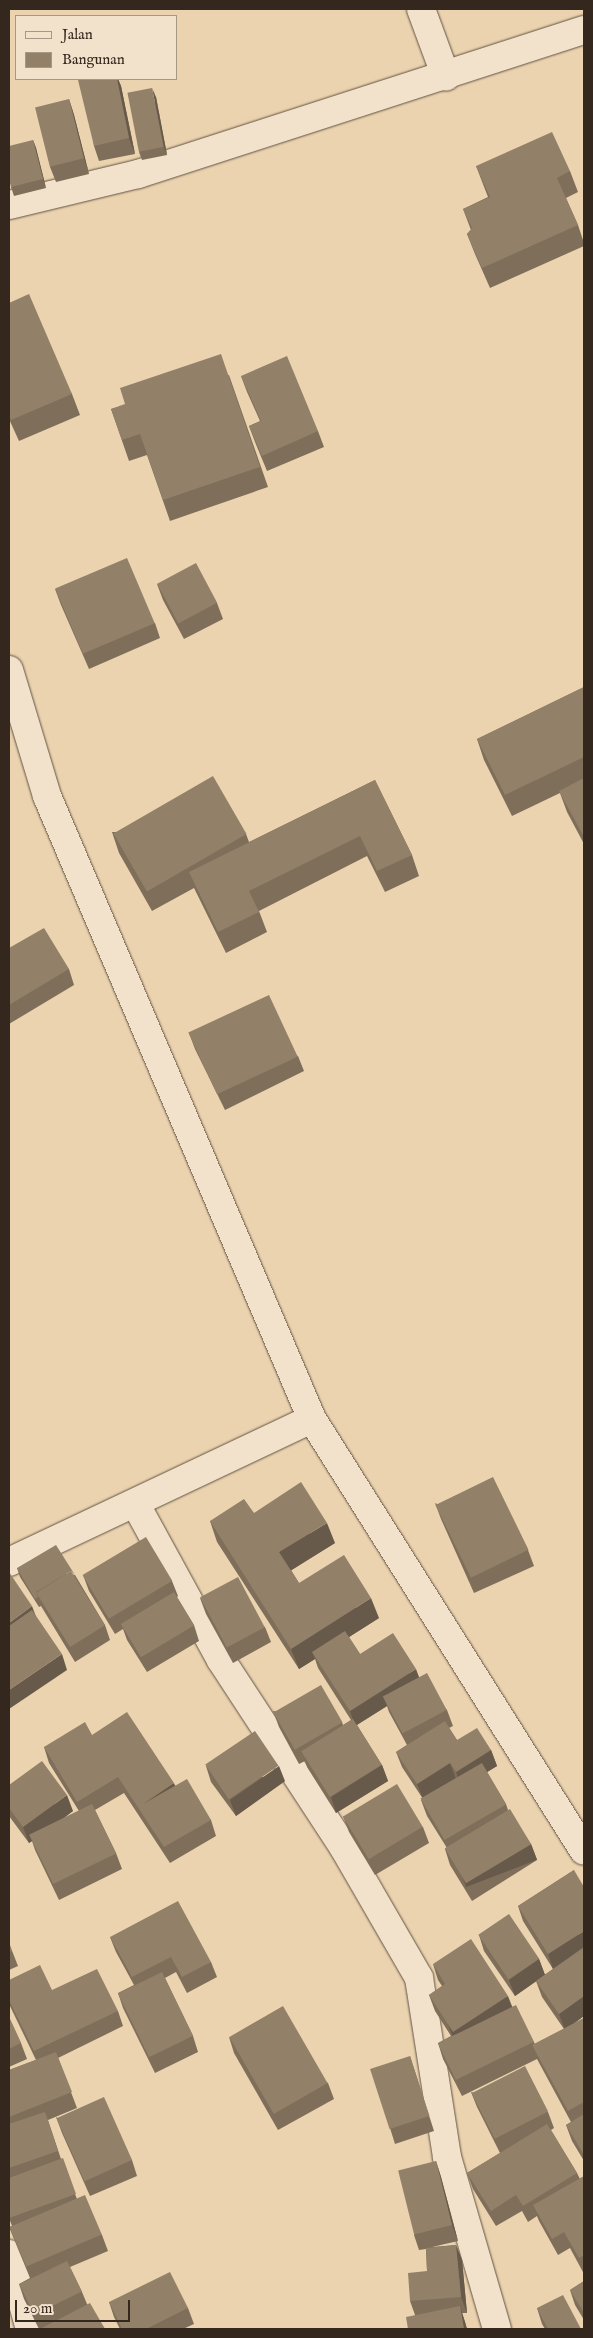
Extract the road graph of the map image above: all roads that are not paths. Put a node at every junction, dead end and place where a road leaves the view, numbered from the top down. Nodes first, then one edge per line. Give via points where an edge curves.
1 (421, 9) edge
2 (584, 30) edge
3 (446, 77) junction
4 (9, 205) edge
5 (9, 670) edge
6 (312, 1419) junction
7 (135, 1503) junction
8 (9, 1562) edge
9 (584, 1850) edge
10 (9, 2254) edge
11 (30, 2329) edge
12 (497, 2329) edge

1 - 3 street
2 - 3 street
3 - 4 street via 86,189
5 - 6 street via 46,796
6 - 7 street
6 - 9 street
7 - 8 street
7 - 12 street via 221,1660 344,1848 419,1978 447,2157
10 - 11 street

